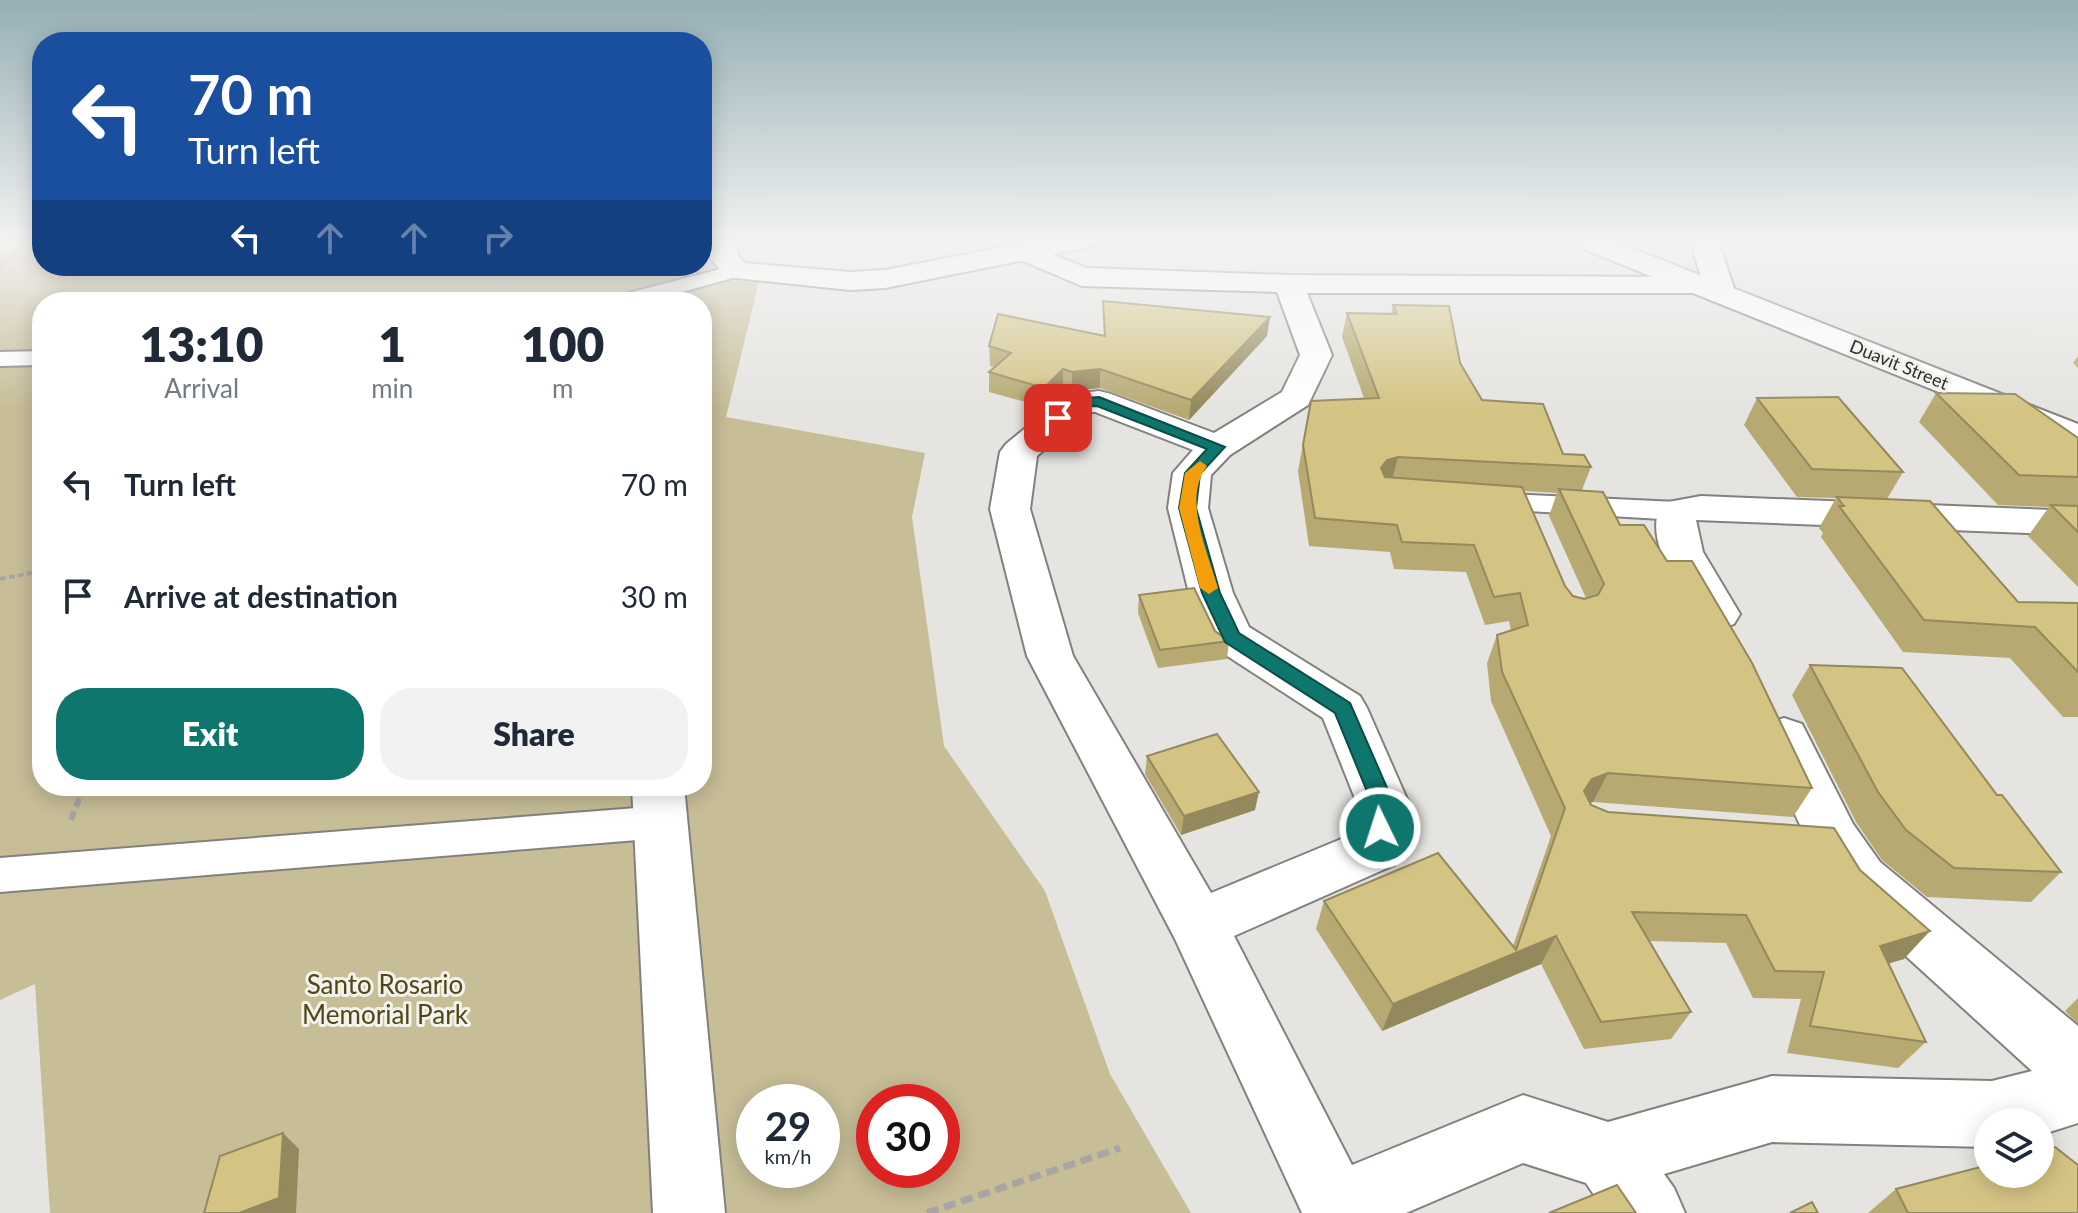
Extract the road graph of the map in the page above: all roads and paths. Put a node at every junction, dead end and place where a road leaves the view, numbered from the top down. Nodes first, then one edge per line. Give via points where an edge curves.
1 (1294, 297) edge
2 (1726, 297) edge
3 (32, 358) edge
4 (0, 359) edge
5 (2078, 437) edge
6 (1217, 447) junction
7 (1466, 500) edge
8 (1677, 511) junction
9 (2078, 523) edge
10 (32, 573) edge
11 (0, 579) edge
12 (660, 804) edge
13 (0, 875) edge
14 (1198, 925) junction
15 (2053, 1108) edge
16 (1974, 1133) edge
17 (1120, 1148) dead end
18 (1608, 1156) junction
19 (1338, 1210) edge
20 (689, 1213) edge
21 (927, 1213) edge
22 (1649, 1213) edge

1 - 6 street via 1316,355 1296,398
2 - 5 street, Duavit Street
3 - 4 lane
6 - 14 street via 1192,473 1188,508 1211,593 1231,637 1343,708 1384,806 1375,849
6 - 14 street via 1099,401 1078,402 1019,452 1010,509 1050,656
7 - 8 lane via 1532,518
8 - 9 street
8 - 15 street via 1677,543 1754,677 1810,837 2063,1054 2067,1095
10 - 11 path
12 - 13 lane
12 - 20 street
14 - 19 street
16 - 18 street via 1772,1109
17 - 21 path
18 - 19 street via 1523,1129
18 - 22 street

